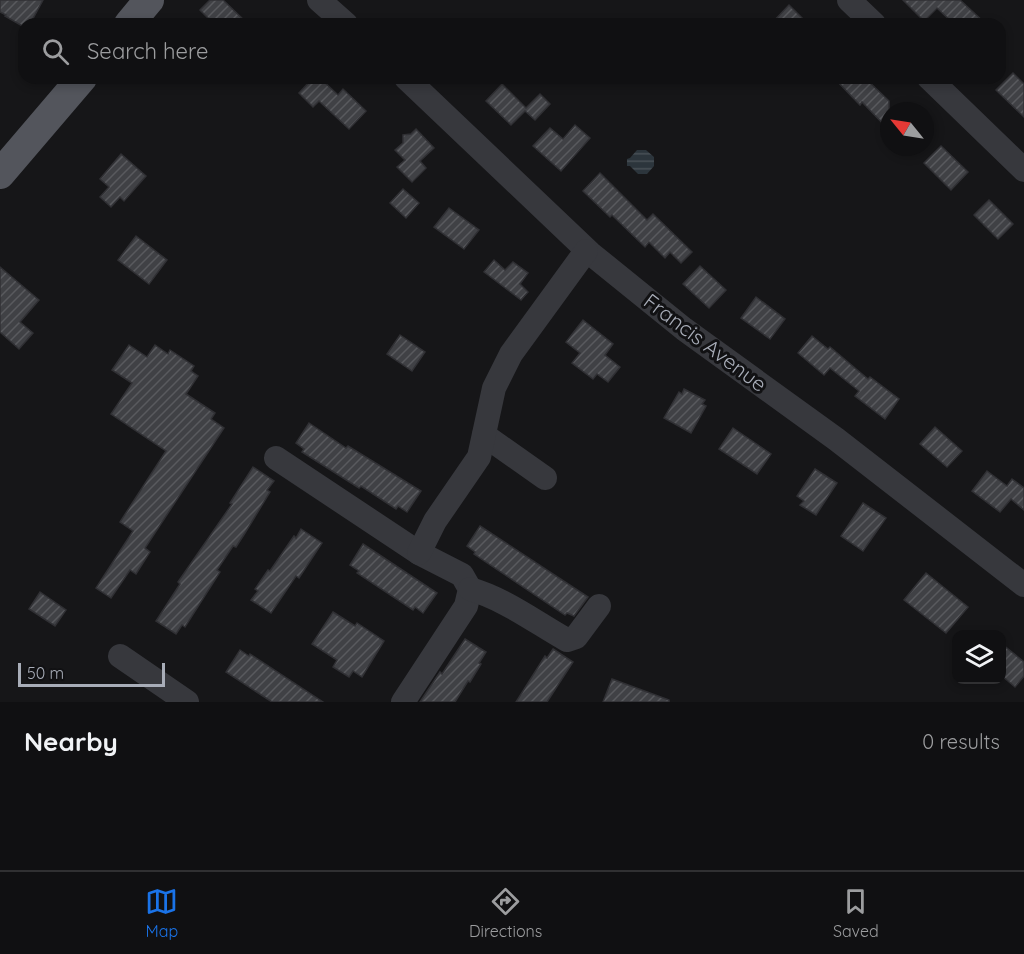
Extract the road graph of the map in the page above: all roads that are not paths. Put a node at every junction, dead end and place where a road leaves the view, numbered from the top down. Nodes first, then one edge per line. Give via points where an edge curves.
1 (149, 0) edge
2 (319, 0) edge
3 (849, 0) edge
4 (134, 18) edge
5 (339, 18) edge
6 (868, 18) edge
7 (77, 84) edge
8 (412, 84) edge
9 (935, 84) edge
10 (1024, 170) edge
11 (0, 174) edge
12 (586, 251) junction
13 (484, 435) junction
14 (276, 458) dead end
15 (545, 478) dead end
16 (419, 553) junction
17 (1024, 585) edge
18 (470, 589) junction
19 (598, 606) dead end
20 (120, 656) dead end
21 (187, 702) edge
22 (403, 702) edge

1 - 4 main road
2 - 5 street
3 - 6 street
7 - 11 main road
8 - 12 street, Francis Avenue
9 - 10 street
12 - 13 street via 511,354 494,388
12 - 17 street, Francis Avenue
13 - 15 street
13 - 16 street via 479,457 435,520
14 - 16 street
16 - 18 street via 462,575
18 - 19 street via 509,605 567,640 576,637
18 - 22 street via 466,606
20 - 21 street

